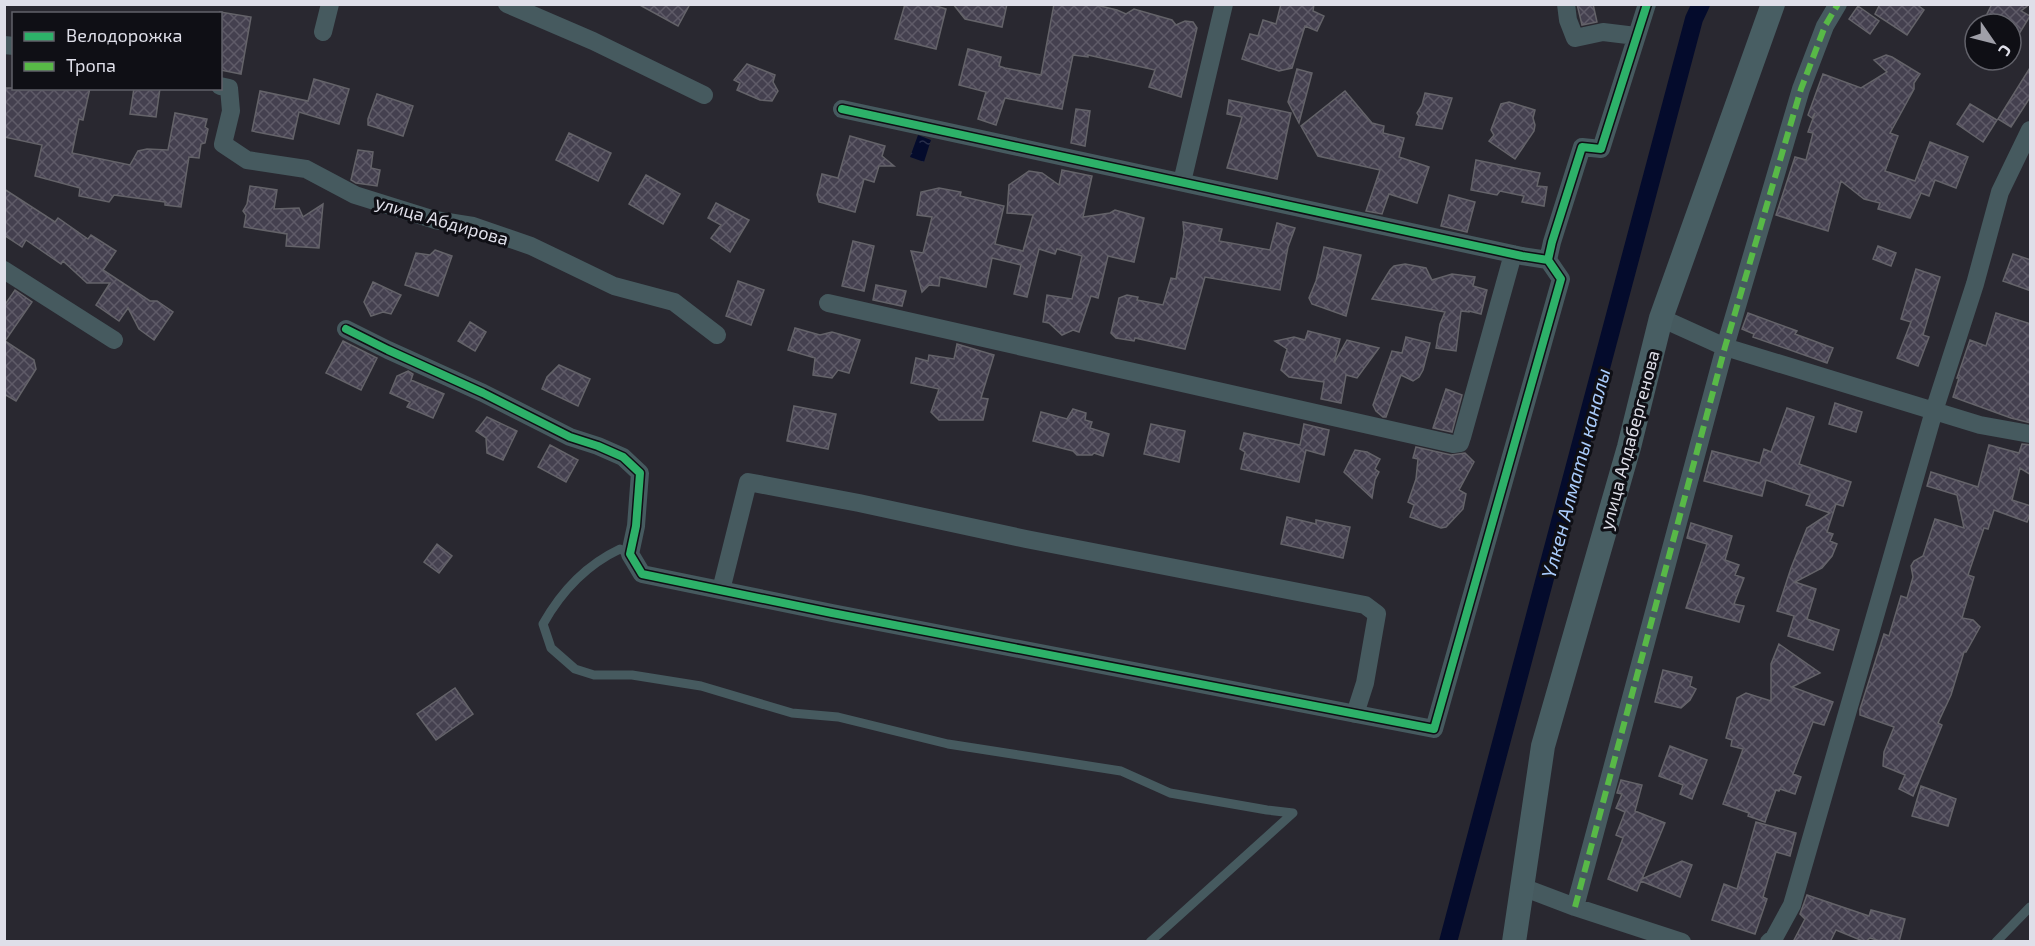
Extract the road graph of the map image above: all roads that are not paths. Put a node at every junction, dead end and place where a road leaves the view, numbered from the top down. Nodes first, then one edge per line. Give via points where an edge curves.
1 (330, 4) edge
2 (507, 4) edge
3 (1224, 4) edge
4 (1566, 4) edge
5 (1647, 4) edge
6 (1773, 4) edge
7 (1838, 4) edge
8 (323, 32) dead end
9 (1636, 36) junction
10 (222, 86) edge
11 (704, 95) dead end
12 (842, 109) dead end
13 (2031, 130) edge
14 (1182, 182) junction
15 (1514, 254) junction
16 (1548, 260) junction
17 (4, 270) edge
18 (828, 303) dead end
19 (1661, 318) junction
20 (346, 329) dead end
21 (717, 335) dead end
22 (114, 340) dead end
23 (1725, 347) junction
24 (1934, 411) junction
25 (2031, 434) edge
26 (630, 554) junction
27 (722, 590) junction
28 (1355, 714) junction
29 (1522, 887) junction
30 (1575, 907) junction
31 (2031, 907) edge
32 (1149, 942) edge
33 (1514, 942) edge
34 (1682, 942) edge
35 (1769, 942) edge
36 (1996, 942) edge

1 - 8 street
2 - 11 street
3 - 14 street
4 - 9 street via 1575,38 1603,32
5 - 9 street
6 - 19 main road, улица Алдабергенова
7 - 23 street via 1825,26 1801,89
9 - 16 street via 1601,149 1582,147
10 - 21 street, улица Абдирова via 229,88 231,111 223,144 247,160 306,169 355,195 473,226 531,246 614,286 674,302
12 - 14 street
13 - 24 street via 2000,192
14 - 15 street
15 - 16 street
15 - 18 street via 1462,437 1460,443 1453,444
16 - 28 street via 1561,279 1434,729
17 - 22 street
19 - 23 street
19 - 29 main road, улица Алдабергенова via 1629,447 1543,746
20 - 26 street via 570,437 623,457 640,473 638,516
23 - 24 street
23 - 30 street
24 - 25 street via 1980,425
24 - 35 street via 1792,905
26 - 27 street via 642,574
26 - 32 lane via 620,549 603,557 567,587 543,624 551,648 575,669 594,675 632,675 701,686 792,713 838,717 948,744 1121,771 1170,793 1293,813
27 - 28 street
27 - 28 street via 748,482 860,502 1026,539 1365,605 1377,614 1365,683
29 - 30 street
29 - 33 main road, улица Алдабергенова
30 - 34 street
31 - 36 lane

